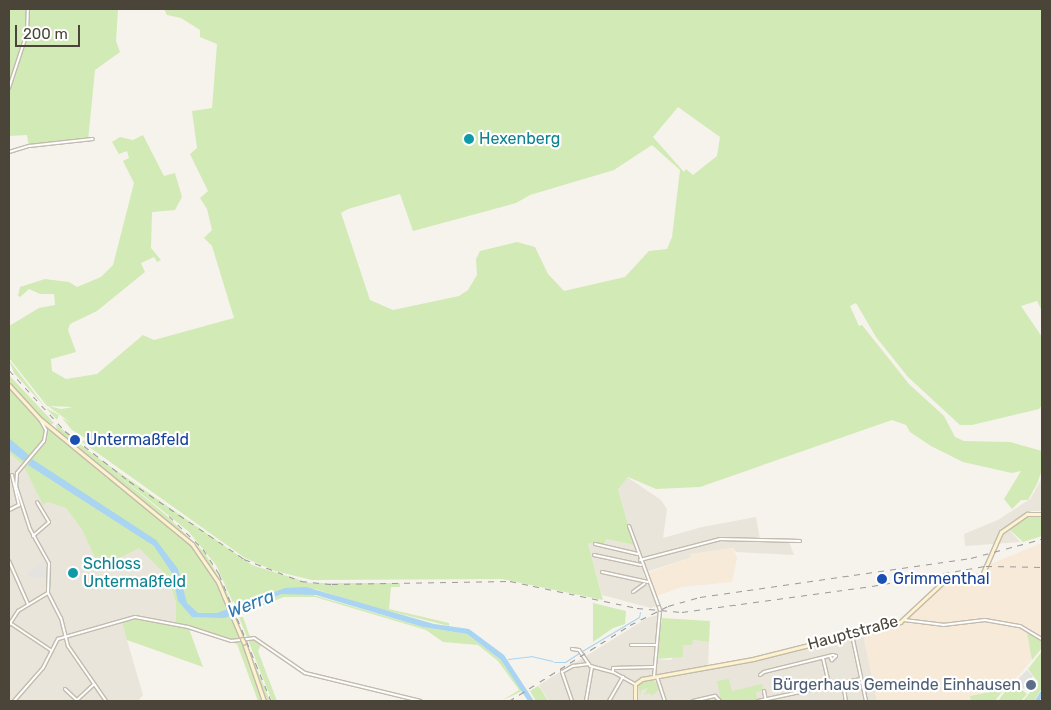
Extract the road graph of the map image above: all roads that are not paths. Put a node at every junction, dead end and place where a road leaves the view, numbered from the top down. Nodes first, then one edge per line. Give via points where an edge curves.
1 (28, 9) edge
2 (9, 88) edge
3 (93, 139) dead end
4 (9, 152) edge
5 (9, 384) edge
6 (40, 419) junction
7 (12, 476) dead end
8 (37, 502) dead end
9 (20, 505) junction
10 (9, 510) edge
11 (1042, 514) edge
12 (629, 526) dead end
13 (33, 536) junction
14 (800, 541) dead end
15 (595, 544) dead end
16 (594, 554) dead end
17 (638, 554) junction
18 (640, 560) junction
19 (9, 561) edge
20 (641, 565) junction
21 (10, 571) edge
22 (602, 572) dead end
23 (646, 583) junction
24 (633, 592) dead end
25 (48, 593) junction
26 (28, 604) junction
27 (904, 620) junction
28 (9, 624) edge
29 (852, 635) junction
30 (65, 637) junction
31 (1042, 639) edge
32 (242, 641) junction
33 (632, 645) dead end
34 (656, 645) junction
35 (572, 649) dead end
36 (52, 650) junction
37 (830, 656) dead end
38 (823, 658) junction
39 (589, 664) junction
40 (592, 667) junction
41 (654, 667) junction
42 (613, 672) junction
43 (760, 675) dead end
44 (623, 677) junction
45 (656, 677) junction
46 (861, 679) junction
47 (94, 683) junction
48 (843, 683) junction
49 (635, 684) junction
50 (829, 686) junction
51 (65, 689) dead end
52 (764, 691) dead end
53 (719, 700) edge
54 (766, 700) edge
55 (14, 701) edge
56 (76, 701) edge
57 (106, 701) edge
58 (264, 701) edge
59 (421, 701) edge
60 (572, 701) edge
61 (586, 701) edge
62 (609, 701) edge
63 (635, 701) edge
64 (664, 701) edge
65 (693, 701) edge
66 (698, 701) edge
67 (758, 701) edge
68 (846, 701) edge
69 (866, 701) edge

1 - 2 street via 26,33
3 - 4 street via 29,146
5 - 6 main road
6 - 9 street via 46,434 39,448 19,470 16,484
6 - 32 main road via 192,544 214,574
7 - 9 street
8 - 13 street via 49,522
9 - 10 street
9 - 13 street
11 - 27 main road, Hauptstraße via 1026,514 1001,532 982,575 942,583
12 - 17 street
13 - 25 street via 50,569
14 - 18 street via 726,538 680,547
15 - 17 street
16 - 20 street
17 - 18 street
18 - 20 street
19 - 21 street
20 - 23 street
21 - 26 street
22 - 23 street
23 - 24 street
23 - 34 street, bridge via 660,610
25 - 26 street
25 - 30 street
26 - 28 street
27 - 29 main road, Hauptstraße
27 - 31 street via 943,625 985,620 1020,626
28 - 36 street
29 - 45 main road, Hauptstraße via 728,665
29 - 46 street
30 - 32 street via 135,617
30 - 36 street via 58,639
30 - 47 street
32 - 58 main road
32 - 59 street via 256,639 303,672
33 - 34 street
34 - 41 street
35 - 39 street via 579,650
36 - 55 street via 43,668
37 - 38 street
38 - 43 street
38 - 50 street
39 - 40 street
39 - 60 street via 573,666 562,672
40 - 42 street
40 - 61 street
41 - 42 street via 613,668
41 - 45 street
42 - 44 street
44 - 49 street
44 - 62 street
45 - 49 main road, Hauptstraße
45 - 64 street
46 - 48 street
46 - 69 street
47 - 56 street
47 - 57 street
48 - 50 street
48 - 68 street
49 - 63 main road
50 - 54 street
51 - 56 street
52 - 54 street
53 - 66 street via 716,696
54 - 67 street
65 - 66 street

